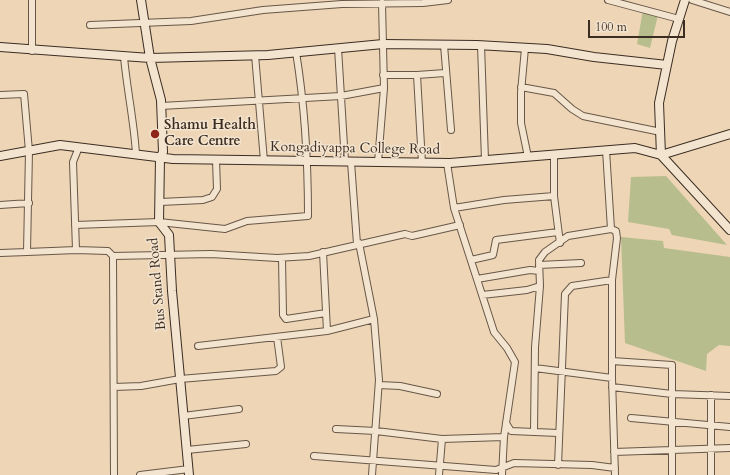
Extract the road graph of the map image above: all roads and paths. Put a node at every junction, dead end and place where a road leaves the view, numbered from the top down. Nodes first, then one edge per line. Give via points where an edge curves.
1 (32, 0) edge
2 (141, 0) edge
3 (448, 0) edge
4 (608, 0) edge
5 (685, 0) edge
6 (692, 0) edge
7 (428, 1) edge
8 (342, 2) edge
9 (382, 3) junction
10 (730, 12) edge
11 (679, 19) junction
12 (145, 24) junction
13 (90, 25) dead end
14 (383, 44) junction
15 (444, 45) junction
16 (481, 45) junction
17 (0, 47) edge
18 (338, 48) junction
19 (525, 48) junction
20 (32, 51) junction
21 (296, 52) junction
22 (255, 55) junction
23 (124, 57) junction
24 (150, 58) junction
25 (667, 65) junction
26 (446, 73) junction
27 (383, 75) junction
28 (417, 75) junction
29 (521, 87) junction
30 (384, 88) junction
31 (0, 96) edge
32 (341, 96) junction
33 (303, 97) junction
34 (259, 101) junction
35 (161, 106) junction
36 (451, 130) dead end
37 (660, 132) junction
38 (730, 134) edge
39 (79, 148) junction
40 (606, 150) junction
41 (29, 151) junction
42 (136, 154) junction
43 (554, 155) junction
44 (661, 155) junction
45 (0, 156) edge
46 (528, 157) junction
47 (160, 158) junction
48 (216, 160) junction
49 (264, 160) junction
50 (485, 160) junction
51 (308, 161) junction
52 (348, 162) junction
53 (378, 162) junction
54 (422, 163) junction
55 (447, 163) junction
56 (554, 196) junction
57 (160, 202) junction
58 (28, 203) junction
59 (0, 205) edge
60 (454, 208) junction
61 (159, 222) junction
62 (75, 225) junction
63 (460, 225) junction
64 (611, 229) junction
65 (730, 230) edge
66 (558, 232) junction
67 (560, 243) junction
68 (358, 244) junction
69 (76, 250) junction
70 (27, 252) junction
71 (323, 252) junction
72 (0, 253) edge
73 (170, 255) junction
74 (113, 256) junction
75 (282, 258) junction
76 (471, 260) junction
77 (581, 263) dead end
78 (539, 268) junction
79 (477, 279) junction
80 (612, 280) junction
81 (540, 286) junction
82 (482, 295) junction
83 (326, 313) junction
84 (374, 319) junction
85 (327, 331) junction
86 (277, 337) junction
87 (198, 346) dead end
88 (612, 361) junction
89 (535, 368) junction
90 (561, 371) junction
91 (612, 378) junction
92 (180, 379) junction
93 (379, 385) junction
94 (114, 387) junction
95 (612, 387) junction
96 (437, 394) dead end
97 (672, 394) junction
98 (711, 395) junction
99 (730, 396) edge
100 (238, 409) dead end
101 (183, 416) junction
102 (631, 418) dead end
103 (506, 423) junction
104 (673, 423) junction
105 (712, 426) junction
106 (730, 427) edge
107 (336, 429) dead end
108 (375, 431) junction
109 (534, 432) junction
110 (558, 433) junction
111 (504, 437) junction
112 (442, 439) junction
113 (246, 444) dead end
114 (730, 448) edge
115 (712, 449) junction
116 (187, 450) junction
117 (673, 450) junction
118 (614, 452) junction
119 (314, 456) dead end
120 (373, 462) junction
121 (558, 465) junction
122 (440, 466) junction
123 (502, 467) junction
124 (189, 472) edge
125 (615, 472) edge
126 (114, 475) edge
127 (140, 475) edge
128 (372, 475) edge
129 (439, 475) edge
130 (502, 475) edge
131 (672, 475) edge
132 (711, 475) edge

1 - 20 street
2 - 12 street, Bus Stand Road
3 - 7 street
4 - 11 street
5 - 11 street
6 - 10 street
7 - 9 street
8 - 9 street
8 - 12 street via 190,21
9 - 14 street
11 - 25 street
12 - 13 street
12 - 24 street, Bus Stand Road
14 - 15 street
14 - 18 street
14 - 27 street
15 - 16 street
15 - 26 street
16 - 19 street
16 - 50 street
17 - 20 street
18 - 21 street
18 - 32 street
19 - 25 street
19 - 29 street
20 - 23 street
21 - 22 street
21 - 33 street
22 - 24 street
22 - 34 street
23 - 24 street
23 - 42 street
24 - 35 street, Bus Stand Road
25 - 37 street via 659,102
26 - 28 street
26 - 36 street
27 - 28 street
27 - 30 street
28 - 54 street
29 - 37 street via 554,93 583,116
29 - 46 street via 521,123
30 - 32 street
30 - 53 street
31 - 41 street via 24,94
32 - 33 street
32 - 52 street
33 - 34 street
33 - 51 street
34 - 35 street
34 - 49 street
35 - 47 street, Bus Stand Road via 163,152
37 - 44 street
38 - 44 street
39 - 41 street, Kongadiyappa College Road via 60,145
39 - 42 street, Kongadiyappa College Road
39 - 62 street via 73,162
40 - 43 street, Kongadiyappa College Road
40 - 44 street, Kongadiyappa College Road via 635,148
40 - 64 street
41 - 45 street, Kongadiyappa College Road
41 - 58 street
42 - 47 street, Kongadiyappa College Road
43 - 46 street, Kongadiyappa College Road
43 - 56 street
44 - 65 street
46 - 50 street, Kongadiyappa College Road
47 - 48 street, Kongadiyappa College Road
47 - 57 street, Bus Stand Road
48 - 49 street, Kongadiyappa College Road
48 - 57 street via 217,189 212,197 204,200
49 - 51 street, Kongadiyappa College Road
50 - 55 street, Kongadiyappa College Road
51 - 52 street, Kongadiyappa College Road
51 - 61 street via 308,216 247,221 225,229
52 - 53 street, Kongadiyappa College Road
52 - 68 street
53 - 54 street, Kongadiyappa College Road
54 - 55 street, Kongadiyappa College Road
55 - 60 street
56 - 60 street
56 - 66 street
57 - 61 street, Bus Stand Road
58 - 59 street
58 - 70 street
60 - 63 street
61 - 62 street
61 - 73 street, Bus Stand Road via 169,235
62 - 69 street
63 - 68 street via 412,236 405,234
63 - 76 street
64 - 67 street via 568,236
64 - 80 street via 616,231 617,238
66 - 67 street
66 - 76 street via 496,240 494,255
67 - 78 street via 545,252 539,260
68 - 71 street
68 - 84 street
69 - 70 street
69 - 74 street via 108,251
70 - 72 street
71 - 75 street
71 - 83 street
73 - 74 street
73 - 75 street
73 - 92 street, Bus Stand Road
74 - 94 street
75 - 83 street via 283,315 286,319
76 - 79 street
77 - 78 street
78 - 79 street
78 - 81 street
79 - 82 street
80 - 88 street
80 - 90 street via 572,286 565,294
81 - 82 street
81 - 89 street
82 - 103 street via 494,332 515,362
83 - 85 street
84 - 85 street
84 - 93 street
85 - 86 street
86 - 87 street
86 - 92 street via 281,367 276,371
88 - 91 street
88 - 97 street via 672,365
89 - 90 street
89 - 109 street
90 - 91 street
90 - 110 street
91 - 95 street
92 - 94 street via 141,386
92 - 101 street, Bus Stand Road
93 - 96 street via 400,386
93 - 108 street
94 - 126 street
95 - 97 street
95 - 118 street
97 - 98 street
97 - 104 street
98 - 99 street
98 - 105 street
100 - 101 street
101 - 116 street, Bus Stand Road
102 - 104 street
103 - 109 street via 511,431
103 - 111 street
104 - 105 street
104 - 117 street
105 - 106 street
105 - 115 street
107 - 108 street
108 - 112 street
108 - 120 street
109 - 110 street
110 - 121 street
111 - 112 street
111 - 123 street
112 - 122 street
113 - 116 street
114 - 115 street
115 - 117 street
115 - 132 street
116 - 124 street, Bus Stand Road
117 - 118 street
117 - 131 street
118 - 125 street
119 - 120 street
120 - 122 street
120 - 128 street
121 - 123 street via 514,463
121 - 125 street via 592,465
122 - 123 street via 496,470
122 - 129 street
123 - 130 street
124 - 127 street

